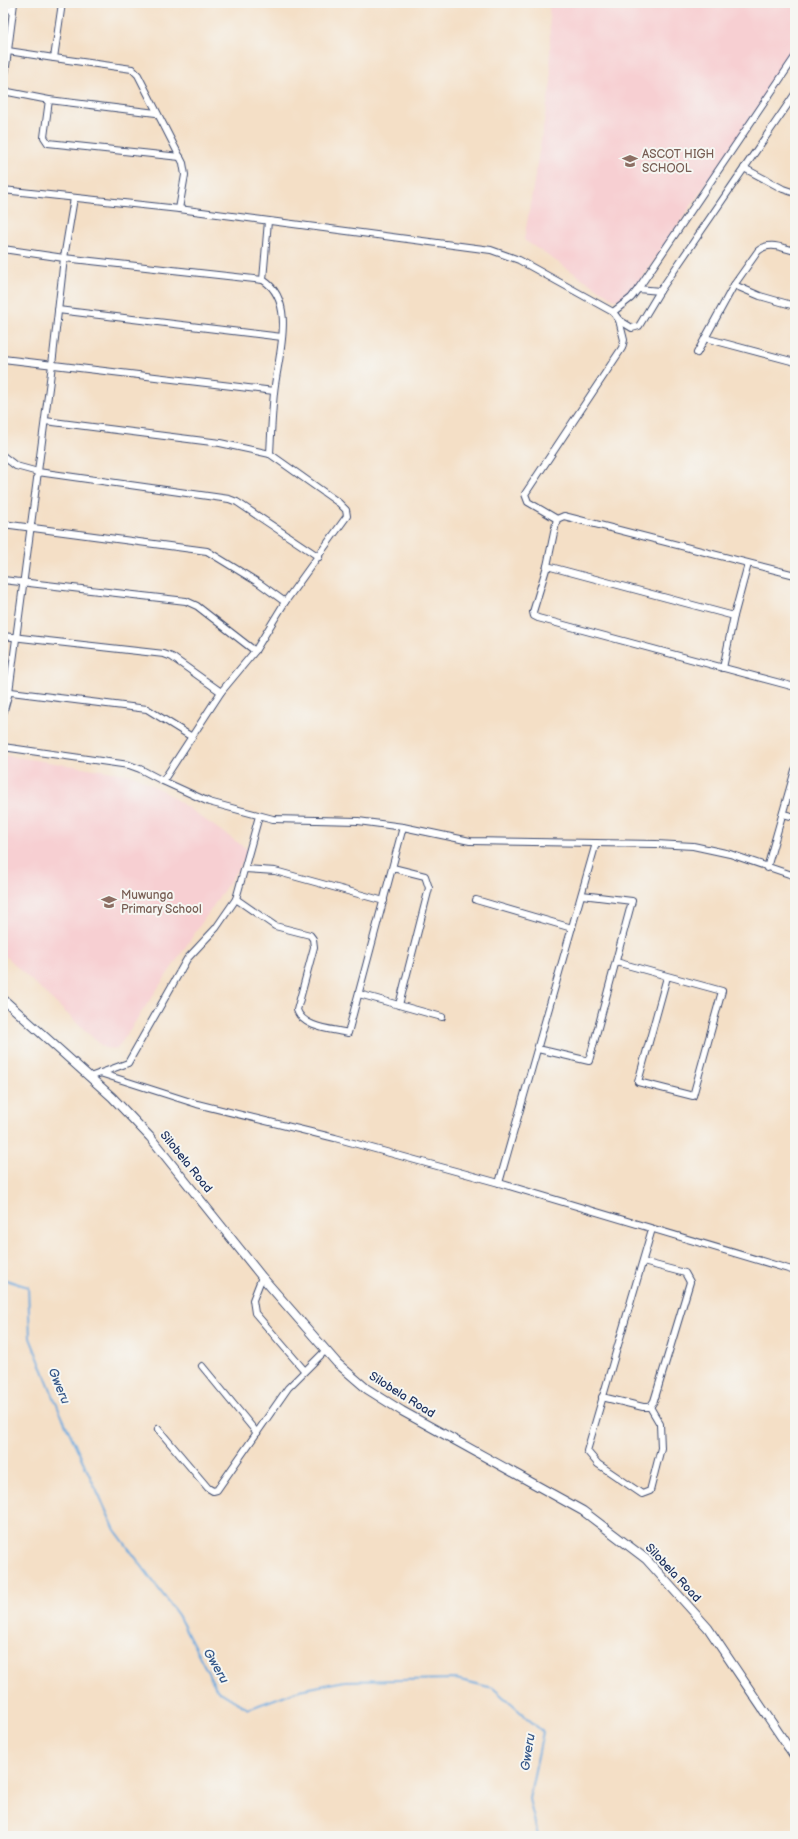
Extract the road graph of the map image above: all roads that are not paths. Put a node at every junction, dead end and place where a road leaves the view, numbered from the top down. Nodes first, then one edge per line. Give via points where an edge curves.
1 (62, 3) edge
2 (13, 6) edge
3 (3, 8) edge
4 (8, 51) junction
5 (795, 57) edge
6 (54, 58) junction
7 (3, 91) edge
8 (795, 94) edge
9 (49, 100) junction
10 (156, 113) junction
11 (180, 157) junction
12 (744, 168) junction
13 (3, 190) edge
14 (795, 193) edge
15 (74, 198) junction
16 (179, 209) junction
17 (268, 221) junction
18 (3, 249) edge
19 (795, 252) edge
20 (64, 258) junction
21 (263, 280) junction
22 (734, 285) junction
23 (638, 289) junction
24 (660, 291) junction
25 (795, 306) edge
26 (58, 310) junction
27 (613, 312) junction
28 (619, 320) junction
29 (282, 337) junction
30 (705, 338) junction
31 (697, 353) dead end
32 (3, 359) edge
33 (795, 362) edge
34 (52, 365) junction
35 (274, 391) junction
36 (45, 421) junction
37 (270, 454) junction
38 (3, 456) edge
39 (38, 472) junction
40 (557, 519) junction
41 (3, 524) edge
42 (31, 528) junction
43 (319, 557) junction
44 (748, 564) junction
45 (547, 566) junction
46 (795, 575) edge
47 (3, 580) edge
48 (23, 583) junction
49 (285, 602) junction
50 (734, 616) junction
51 (3, 636) edge
52 (16, 638) junction
53 (255, 651) junction
54 (724, 668) junction
55 (795, 686) edge
56 (6, 691) edge
57 (221, 692) junction
58 (3, 714) edge
59 (192, 737) junction
60 (3, 747) edge
61 (795, 770) edge
62 (163, 781) junction
63 (783, 814) junction
64 (259, 816) junction
65 (795, 817) edge
66 (403, 827) junction
67 (596, 843) junction
68 (393, 868) junction
69 (766, 868) junction
70 (244, 869) junction
71 (795, 876) edge
72 (582, 895) junction
73 (236, 899) junction
74 (476, 900) dead end
75 (384, 901) junction
76 (572, 928) junction
77 (616, 962) junction
78 (668, 976) junction
79 (359, 994) junction
80 (3, 999) edge
81 (399, 1005) junction
82 (442, 1017) dead end
83 (538, 1049) junction
84 (100, 1073) junction
85 (90, 1077) junction
86 (499, 1183) junction
87 (652, 1228) junction
88 (643, 1262) junction
89 (795, 1271) edge
90 (262, 1277) junction
91 (325, 1351) junction
92 (202, 1366) dead end
93 (304, 1370) junction
94 (602, 1397) junction
95 (650, 1406) junction
96 (158, 1429) dead end
97 (257, 1433) junction
98 (795, 1741) edge
99 (787, 1747) junction
100 (795, 1757) edge

1 - 6 street
2 - 3 street
2 - 4 street
4 - 6 street
4 - 7 street
5 - 23 street
6 - 10 street via 132,70 138,75
7 - 9 street
8 - 12 street
9 - 10 street
9 - 11 street via 44,137 48,143
10 - 11 street
11 - 16 street via 185,174
12 - 14 street
12 - 24 street
13 - 15 street
15 - 16 street
15 - 20 street
16 - 17 street
17 - 21 street
17 - 27 street via 497,252 519,260
18 - 20 street
19 - 22 street via 769,245 763,247
20 - 21 street
20 - 26 street
21 - 29 street via 273,287 280,300
22 - 25 street
22 - 30 street
23 - 24 street
23 - 27 street
24 - 28 street via 639,326 632,328
26 - 29 street
26 - 34 street
27 - 28 street
28 - 40 street via 624,340 622,348 525,494 528,502
29 - 35 street
30 - 31 street
30 - 33 street
32 - 34 street
34 - 35 street
34 - 36 street
35 - 37 street
36 - 37 street via 220,443
36 - 39 street
37 - 43 street via 346,510 347,516
38 - 39 street via 16,466
39 - 42 street
39 - 43 street via 229,499
40 - 44 street via 564,516
40 - 45 street
41 - 42 street
42 - 48 street
42 - 49 street via 207,551
43 - 49 street
44 - 46 street
44 - 50 street
45 - 50 street
45 - 54 street via 534,616
47 - 48 street
48 - 52 street
48 - 53 street via 186,601 197,606
49 - 53 street
50 - 54 street
51 - 52 street
52 - 56 street
52 - 57 street via 168,655
53 - 57 street
54 - 55 street
56 - 58 street
56 - 59 street via 144,708
57 - 59 street
59 - 62 street
60 - 62 street via 129,765
61 - 63 street
62 - 64 street via 209,802
63 - 65 street
63 - 69 street
64 - 66 street via 358,821
64 - 70 street
66 - 67 street via 470,841
66 - 68 street
67 - 69 street via 694,846 730,854
67 - 72 street
68 - 75 street
68 - 81 street via 425,876 429,888
69 - 71 street
70 - 73 street
70 - 75 street via 275,871
72 - 76 street
72 - 77 street via 632,901
73 - 79 street via 274,926 310,935 313,939 314,947 297,1010 306,1022 348,1033
73 - 84 street via 216,928 187,959 128,1063
74 - 76 street
75 - 79 street
76 - 83 street
77 - 78 street
77 - 83 street via 589,1061
78 - 78 street via 722,991 693,1096 638,1082
79 - 81 street
80 - 85 street, Silobela Road
81 - 82 street
83 - 86 street
84 - 85 street
84 - 86 street via 197,1104 335,1138
85 - 90 street, Silobela Road via 160,1148
86 - 87 street
87 - 88 street
87 - 89 street
88 - 94 street
88 - 95 street via 685,1274 690,1282 654,1401
90 - 91 street, Silobela Road
90 - 93 street via 253,1300 255,1313
91 - 93 street
91 - 99 street, Silobela Road via 353,1378 381,1398 583,1511 646,1559 708,1628
92 - 97 street
93 - 97 street via 288,1388
94 - 95 street via 643,1407
94 - 95 street via 587,1451 598,1464 642,1494 650,1491 661,1448 660,1424
96 - 97 street via 213,1491 219,1488
98 - 99 street
99 - 100 street, Silobela Road

